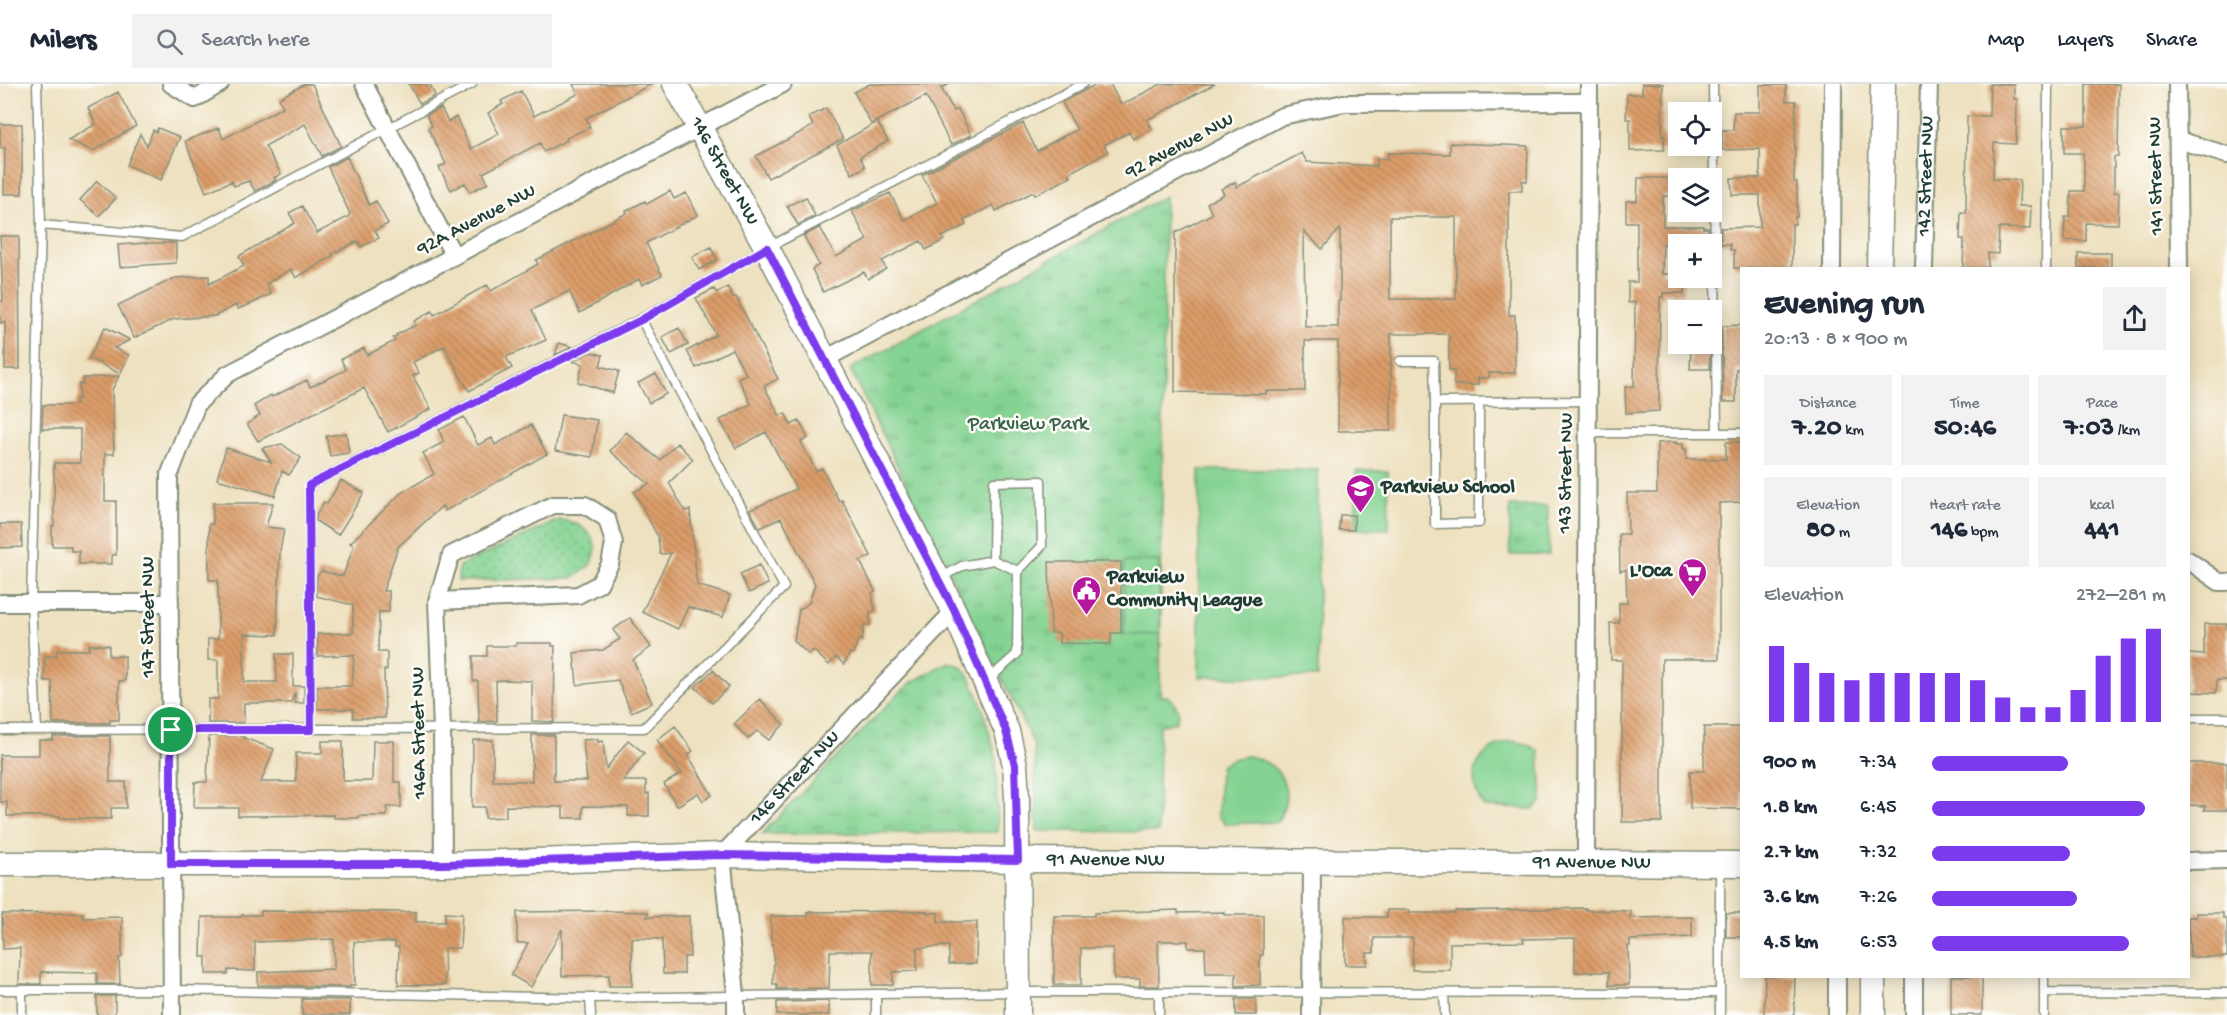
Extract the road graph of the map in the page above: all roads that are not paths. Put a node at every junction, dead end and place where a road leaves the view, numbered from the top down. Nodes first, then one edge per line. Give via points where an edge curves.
1 (37, 84) edge
2 (171, 84) edge
3 (220, 84) edge
4 (364, 84) edge
5 (472, 84) edge
6 (675, 84) edge
7 (783, 84) edge
8 (1083, 84) edge
9 (1589, 84) edge
10 (1713, 84) edge
11 (1833, 84) edge
12 (1883, 84) edge
13 (1929, 84) edge
14 (2048, 84) edge
15 (2177, 84) edge
16 (1589, 102) junction
17 (387, 128) junction
18 (699, 128) junction
19 (2178, 141) junction
20 (2227, 155) edge
21 (41, 225) junction
22 (767, 248) junction
23 (454, 256) junction
24 (1832, 267) edge
25 (1879, 267) edge
26 (1924, 267) edge
27 (2046, 267) edge
28 (2179, 267) edge
29 (641, 320) junction
30 (825, 359) junction
31 (1400, 361) dead end
32 (1589, 401) junction
33 (1435, 402) junction
34 (1479, 403) junction
35 (197, 404) joint
36 (1717, 433) junction
37 (1740, 433) edge
38 (1588, 434) junction
39 (993, 560) junction
40 (2190, 561) edge
41 (1018, 571) junction
42 (938, 579) junction
43 (2227, 582) edge
44 (437, 601) junction
45 (0, 603) edge
46 (31, 603) junction
47 (170, 603) junction
48 (954, 610) junction
49 (985, 682) junction
50 (2190, 718) edge
51 (2227, 718) edge
52 (0, 730) edge
53 (37, 730) junction
54 (171, 730) junction
55 (311, 730) junction
56 (442, 730) junction
57 (722, 855) junction
58 (1018, 860) junction
59 (2227, 860) edge
60 (2190, 861) edge
61 (1312, 862) junction
62 (1586, 863) junction
63 (0, 864) edge
64 (171, 864) junction
65 (443, 864) junction
66 (1731, 864) edge
67 (1837, 978) edge
68 (1874, 978) edge
69 (1914, 978) edge
70 (2044, 978) edge
71 (0, 990) edge
72 (22, 990) junction
73 (172, 990) junction
74 (2044, 992) junction
75 (1159, 993) junction
76 (1311, 993) junction
77 (1444, 993) junction
78 (1720, 993) junction
79 (2227, 993) edge
80 (876, 994) junction
81 (736, 995) junction
82 (590, 998) junction
83 (1018, 1004) edge
84 (22, 1015) edge
85 (172, 1015) edge
86 (591, 1015) edge
87 (736, 1015) edge
88 (876, 1015) edge
89 (1159, 1015) edge
90 (1311, 1015) edge
91 (1445, 1015) edge
92 (1720, 1015) edge
93 (1837, 1015) edge
94 (1874, 1015) edge
95 (1914, 1015) edge
96 (2044, 1015) edge

1 - 21 lane
2 - 3 street via 195,99
4 - 17 street
5 - 17 lane
6 - 18 street, 146 Street NW
7 - 18 street, 92A Avenue NW
8 - 22 lane
9 - 16 street, 143 Street NW
10 - 36 lane
11 - 24 street
12 - 25 street
13 - 26 street, 142 Street NW
14 - 27 lane
15 - 19 street, 141 Street NW
16 - 30 street, 92 Avenue NW via 1344,103 1282,116
16 - 32 street, 143 Street NW
17 - 21 lane via 182,237
17 - 23 street
18 - 22 street, 146 Street NW
18 - 23 street, 92A Avenue NW
19 - 20 street
19 - 28 street, 141 Street NW
21 - 46 lane
22 - 29 lane
22 - 30 street, 146 Street NW
23 - 35 street, 92A Avenue NW via 228,374
29 - 55 lane via 309,485
29 - 56 lane via 784,587 644,728
30 - 42 street, 146 Street NW
31 - 33 lane via 1434,361
32 - 34 lane
32 - 38 street, 143 Street NW
33 - 34 lane
33 - 34 lane via 1435,524 1479,523
35 - 47 street, 147 Street NW via 169,476
36 - 37 lane
36 - 38 lane
38 - 62 street, 143 Street NW
39 - 41 lane
39 - 41 lane via 994,482 1041,481 1042,546
39 - 42 lane via 962,566
40 - 43 street via 2219,582
41 - 49 lane via 1017,654
42 - 48 street, 146 Street NW
44 - 44 street, 146A Street NW via 579,596 599,584 610,564 614,543 607,519 585,505 553,505 451,555
44 - 56 street, 146A Street NW
45 - 46 street
46 - 47 street
46 - 53 lane
47 - 54 street, 147 Street NW
48 - 49 street, 146 Street NW
48 - 57 street, 146 Street NW
49 - 58 street, 146 Street NW via 1006,731 1015,765
50 - 51 lane
52 - 53 lane
53 - 54 lane
54 - 55 lane
54 - 64 street, 147 Street NW
55 - 56 lane
56 - 65 street, 146A Street NW
57 - 58 street, 91 Avenue NW
57 - 65 street, 91 Avenue NW
57 - 81 street
58 - 61 street, 91 Avenue NW
58 - 83 street, 146 Street NW
59 - 60 street
61 - 62 street, 91 Avenue NW
61 - 76 street
62 - 66 street, 91 Avenue NW
63 - 64 street, 91 Avenue NW
64 - 65 street, 91 Avenue NW
64 - 73 street, 147 Street NW
66 - 78 lane
67 - 93 street
68 - 94 street
69 - 95 street
70 - 74 lane
71 - 72 lane
72 - 73 lane
72 - 84 lane
73 - 82 lane
73 - 85 street, 147 Street NW
74 - 79 lane
74 - 96 lane
75 - 76 lane
75 - 83 lane
75 - 89 lane
76 - 77 lane
76 - 90 street
77 - 78 lane
77 - 91 lane
78 - 92 lane
80 - 81 lane
80 - 83 lane
80 - 88 lane
81 - 82 lane
81 - 87 street
82 - 86 lane

